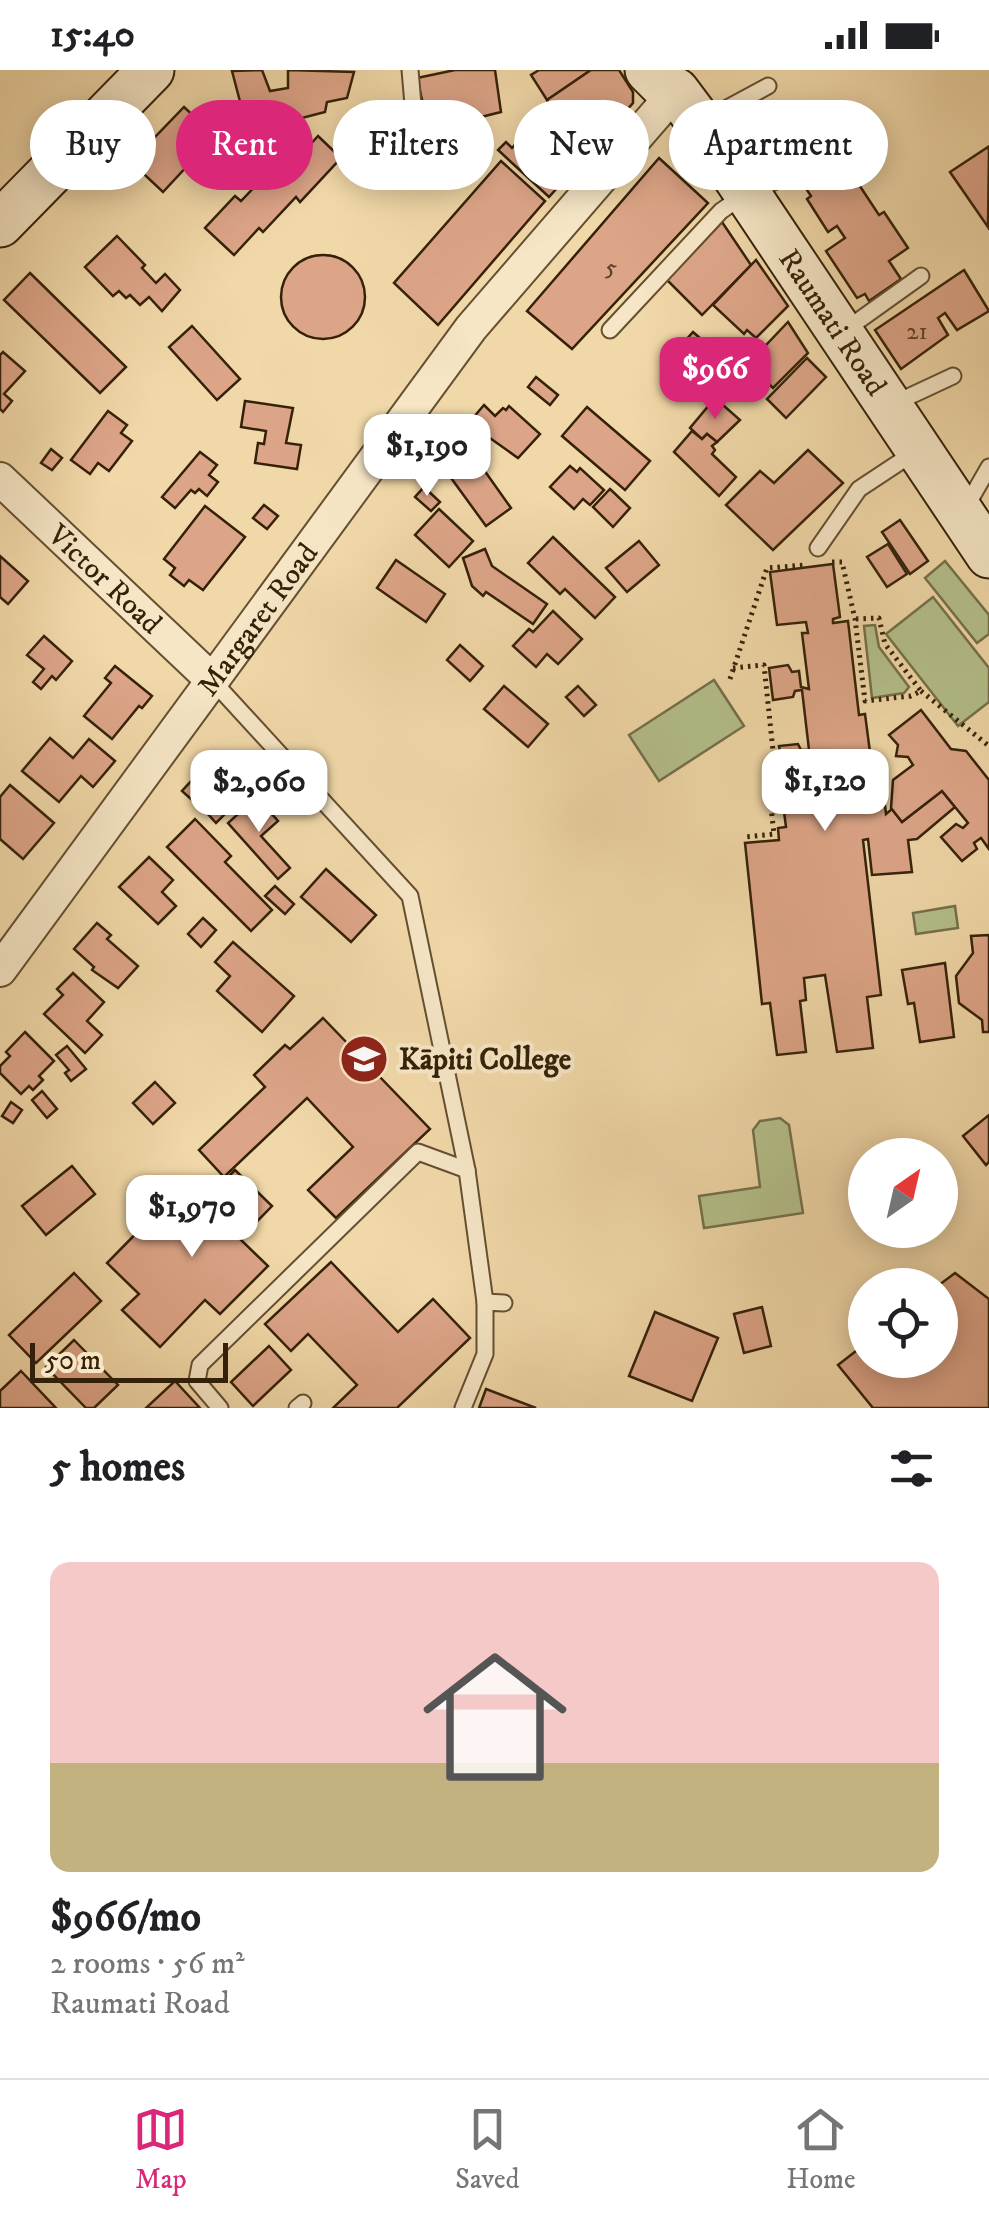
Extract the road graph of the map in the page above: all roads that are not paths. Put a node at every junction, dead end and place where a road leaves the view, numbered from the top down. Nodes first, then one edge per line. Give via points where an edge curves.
1 (152, 70) edge
2 (410, 70) edge
3 (768, 86) dead end
4 (675, 89) edge
5 (122, 100) edge
6 (413, 100) edge
7 (34, 190) edge
8 (752, 190) edge
9 (747, 192) junction
10 (0, 224) edge
11 (920, 276) dead end
12 (610, 330) dead end
13 (840, 333) junction
14 (953, 376) dead end
15 (889, 406) junction
16 (919, 450) junction
17 (989, 467) edge
18 (0, 479) edge
19 (962, 514) junction
20 (818, 548) dead end
21 (989, 555) edge
22 (211, 679) junction
23 (0, 970) edge
24 (467, 1170) junction
25 (485, 1302) junction
26 (504, 1303) dead end
27 (220, 1408) edge
28 (463, 1408) edge

1 - 5 main road
2 - 6 lane
3 - 4 lane
4 - 9 main road, Raumati Road
4 - 22 street, Margaret Road via 471,328
7 - 10 main road
8 - 9 lane
9 - 12 lane
9 - 13 main road, Raumati Road
11 - 13 lane
13 - 15 main road, Raumati Road
14 - 15 lane
15 - 16 main road, Raumati Road
16 - 19 main road, Raumati Road
16 - 20 lane via 859,489
17 - 19 lane
18 - 22 street, Victor Road
19 - 21 main road, Raumati Road
22 - 23 street, Margaret Road
22 - 24 lane via 410,896
24 - 25 lane
24 - 27 lane via 418,1152 210,1352 197,1381
25 - 26 lane
25 - 28 lane via 485,1354

